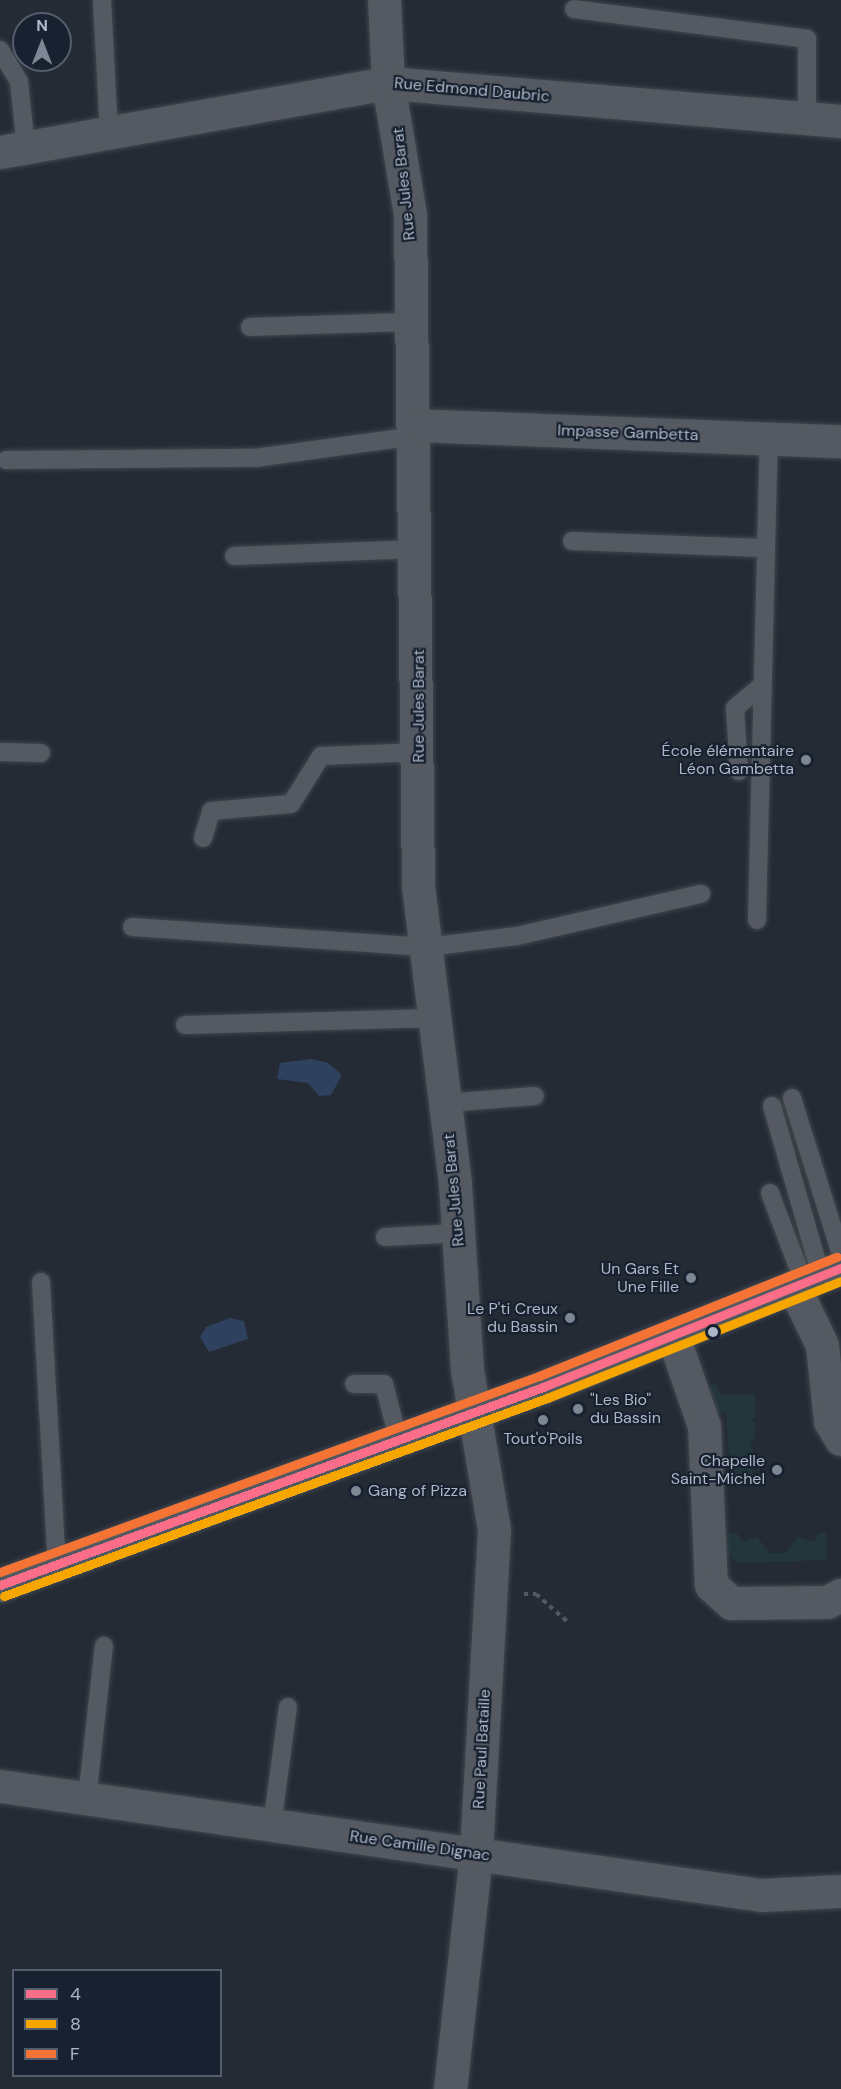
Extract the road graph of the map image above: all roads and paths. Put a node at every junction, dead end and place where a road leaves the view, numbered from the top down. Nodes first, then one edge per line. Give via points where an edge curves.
1 (102, 0) edge
2 (384, 0) edge
3 (574, 9) dead end
4 (0, 50) edge
5 (388, 83) junction
6 (807, 119) junction
7 (841, 121) edge
8 (109, 132) junction
9 (13, 150) edge
10 (412, 322) junction
11 (250, 327) dead end
12 (415, 430) junction
13 (769, 438) junction
14 (841, 441) edge
15 (6, 460) dead end
16 (572, 541) dead end
17 (765, 548) junction
18 (418, 549) junction
19 (234, 555) dead end
20 (760, 687) junction
21 (0, 752) edge
22 (420, 752) junction
23 (41, 753) dead end
24 (739, 771) dead end
25 (203, 838) dead end
26 (701, 894) dead end
27 (757, 920) dead end
28 (132, 927) dead end
29 (426, 947) junction
30 (435, 1018) junction
31 (185, 1025) dead end
32 (535, 1096) dead end
33 (792, 1098) dead end
34 (446, 1103) junction
35 (772, 1106) dead end
36 (770, 1192) dead end
37 (459, 1233) junction
38 (385, 1237) dead end
39 (820, 1273) edge
40 (41, 1282) dead end
41 (673, 1336) junction
42 (354, 1384) dead end
43 (477, 1410) junction
44 (398, 1438) junction
45 (841, 1439) edge
46 (57, 1564) junction
47 (0, 1585) edge
48 (841, 1595) edge
49 (491, 1596) junction
50 (570, 1624) dead end
51 (104, 1646) dead end
52 (288, 1707) dead end
53 (0, 1786) edge
54 (87, 1799) junction
55 (272, 1825) junction
56 (476, 1854) junction
57 (841, 1891) edge
58 (450, 2089) edge

1 - 8 lane
2 - 5 street, Rue Jules Barat
3 - 6 lane via 807,39
4 - 9 lane via 19,82
5 - 6 street, Rue Edmond Daubric
5 - 8 street, Rue Edmond Daubric
5 - 10 street, Rue Jules Barat via 410,215
6 - 7 street, Rue Edmond Daubric
8 - 9 street, Rue Edmond Daubric
10 - 11 lane
10 - 12 street, Rue Jules Barat
12 - 13 street, Impasse Gambetta
12 - 15 lane via 255,458
12 - 18 street, Rue Jules Barat
13 - 14 street, Impasse Gambetta
13 - 17 lane
16 - 17 lane
17 - 20 lane
18 - 19 lane
18 - 22 street, Rue Jules Barat
20 - 24 lane via 735,708
20 - 27 lane
21 - 23 lane
22 - 25 lane via 321,756 291,804 212,811
22 - 29 street, Rue Jules Barat via 418,886
26 - 29 lane via 517,936
28 - 29 lane
29 - 30 street, Rue Jules Barat
30 - 31 lane
30 - 34 street, Rue Jules Barat
32 - 34 lane
33 - 39 lane
34 - 37 street, Rue Jules Barat
35 - 39 lane
36 - 39 lane
37 - 38 lane
37 - 43 street, Rue Jules Barat via 467,1370
39 - 41 main road
39 - 45 street via 830,1421
40 - 46 lane
41 - 43 main road
41 - 48 street via 704,1426 711,1585 731,1604 827,1602
42 - 44 lane via 384,1384
43 - 44 main road
43 - 49 street, Rue Paul Bataille via 494,1530
44 - 46 main road
46 - 47 main road
49 - 50 path via 536,1594
49 - 56 street, Rue Paul Bataille
51 - 54 lane
52 - 55 lane
53 - 54 street, Rue Camille Dignac
54 - 55 street, Rue Camille Dignac
55 - 56 street, Rue Camille Dignac
56 - 57 street, Rue Camille Dignac via 761,1894
56 - 58 street, Rue Paul Bataille

